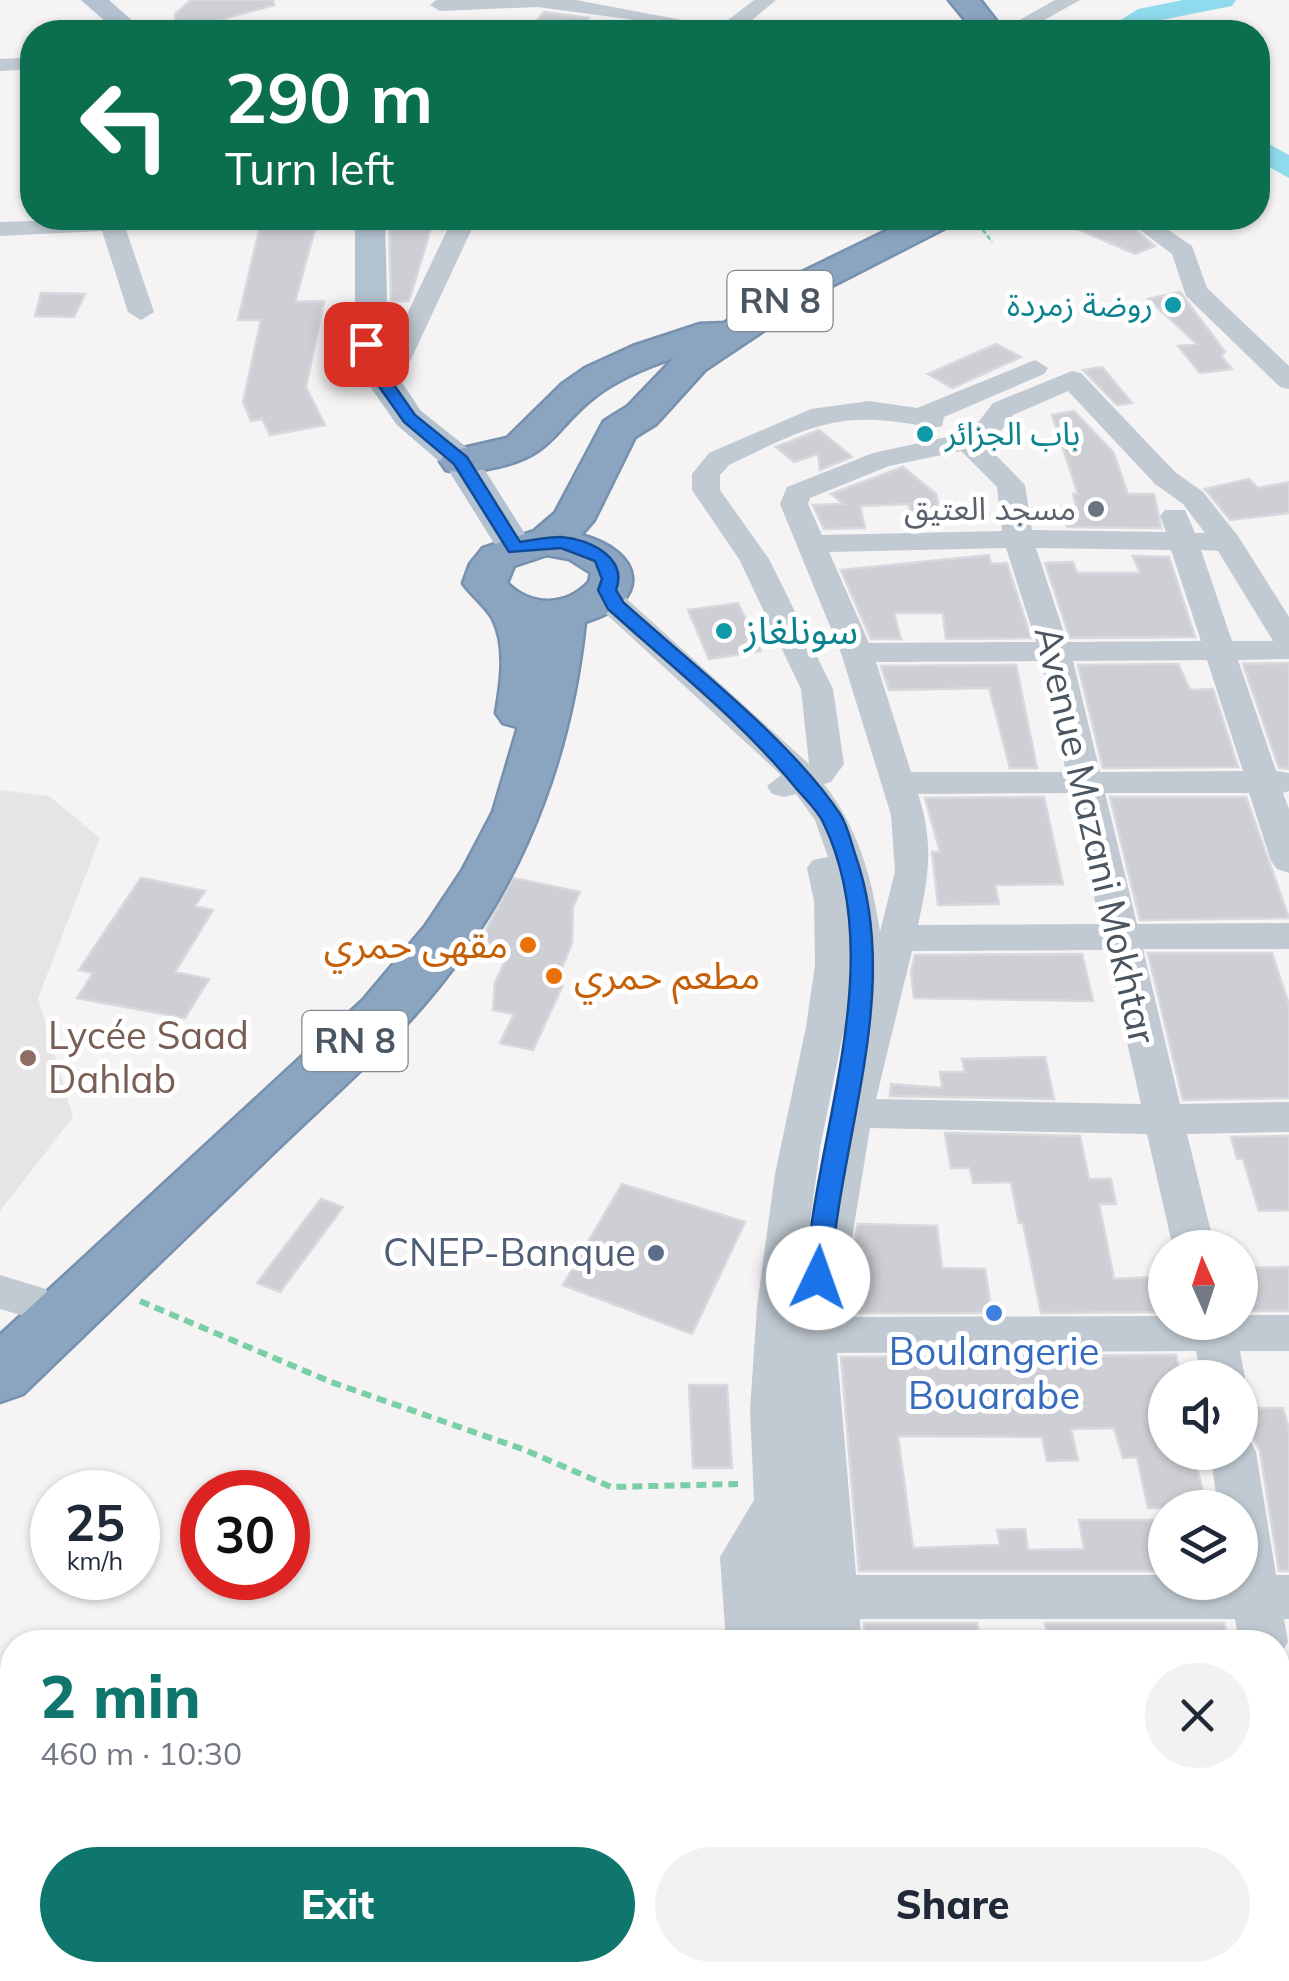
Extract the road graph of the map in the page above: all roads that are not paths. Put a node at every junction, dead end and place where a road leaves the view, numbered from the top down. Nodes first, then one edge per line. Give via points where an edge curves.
1 (94, 0) edge
2 (648, 0) edge
3 (728, 0) edge
4 (964, 0) edge
5 (1070, 0) edge
6 (530, 1) edge
7 (762, 3) edge
8 (440, 5) dead end
9 (628, 14) junction
10 (118, 20) edge
11 (620, 20) edge
12 (656, 20) edge
13 (741, 20) edge
14 (980, 20) edge
15 (1031, 20) edge
16 (114, 230) edge
17 (370, 230) edge
18 (459, 230) edge
19 (915, 230) edge
20 (1137, 230) edge
21 (1153, 230) edge
22 (1182, 251) junction
23 (141, 312) dead end
24 (745, 322) junction
25 (1037, 368) dead end
26 (1289, 381) edge
27 (386, 385) junction
28 (642, 415) junction
29 (966, 441) junction
30 (461, 461) junction
31 (1165, 478) junction
32 (1018, 540) junction
33 (1181, 540) junction
34 (1228, 542) junction
35 (810, 544) junction
36 (531, 545) junction
37 (572, 596) junction
38 (1289, 642) edge
39 (1289, 650) edge
40 (1218, 651) junction
41 (1055, 652) junction
42 (857, 653) junction
43 (1276, 782) edge
44 (794, 783) junction
45 (897, 784) junction
46 (1086, 785) junction
47 (1289, 860) edge
48 (1289, 936) edge
49 (1120, 937) junction
50 (897, 938) junction
51 (853, 1114) junction
52 (1289, 1117) edge
53 (1162, 1119) junction
54 (1190, 1230) edge
55 (10, 1308) edge
56 (1289, 1333) edge
57 (795, 1335) junction
58 (1218, 1345) edge
59 (0, 1375) edge
60 (1237, 1470) edge
61 (777, 1493) junction
62 (1268, 1612) edge
63 (787, 1620) edge
64 (835, 1620) edge
65 (751, 1630) edge

1 - 10 main road
2 - 9 street
3 - 7 street
4 - 14 highway
5 - 15 street
6 - 8 street
6 - 9 street
7 - 13 street
9 - 11 street
9 - 12 street
16 - 23 street
17 - 27 main road via 366,344
18 - 27 street
19 - 24 highway, RN 8
20 - 22 street
21 - 22 street
22 - 26 street via 1195,290
24 - 28 highway, RN 8 via 691,362
24 - 30 highway via 631,360 585,385 528,442
25 - 44 street via 926,418 876,407 826,411 719,460 706,474 706,490 754,559 816,689 828,764
27 - 30 main road via 410,418
28 - 36 highway, RN 8 via 618,430 573,520
28 - 37 highway, RN 8 via 642,432
29 - 31 street via 986,431 1003,409 1072,379
29 - 32 street, Avenue Mazani Mokhtar via 1012,484
29 - 35 street via 883,459 806,488 794,504
30 - 36 main road
31 - 33 street
31 - 34 street via 1193,498
32 - 33 street
32 - 35 street
32 - 41 street, Avenue Mazani Mokhtar
33 - 34 street
33 - 40 street
34 - 38 street
35 - 42 street
36 - 37 highway via 577,546
36 - 37 highway via 492,563 485,583 499,602
37 - 44 street
37 - 55 highway, RN 8 via 525,641 526,680 512,754 486,821 405,952 256,1105
37 - 59 highway, RN 8 via 556,684 518,812 445,938 383,1014
39 - 40 street
40 - 41 street
40 - 43 street
41 - 42 street
41 - 46 street, Avenue Mazani Mokhtar
42 - 45 street
43 - 46 street
43 - 47 street
44 - 57 street via 830,886 835,942 831,998 805,1122
45 - 46 street
45 - 50 street via 908,815 912,871
46 - 49 street, Avenue Mazani Mokhtar
48 - 49 street
49 - 50 street
49 - 53 street, Avenue Mazani Mokhtar
50 - 51 street
51 - 53 street
51 - 57 street
52 - 53 street
53 - 54 street, Avenue Mazani Mokhtar
56 - 58 street
57 - 58 street
57 - 61 street via 772,1408
57 - 64 street
60 - 62 street
61 - 63 street
61 - 65 street via 744,1557
62 - 64 street
63 - 64 street

